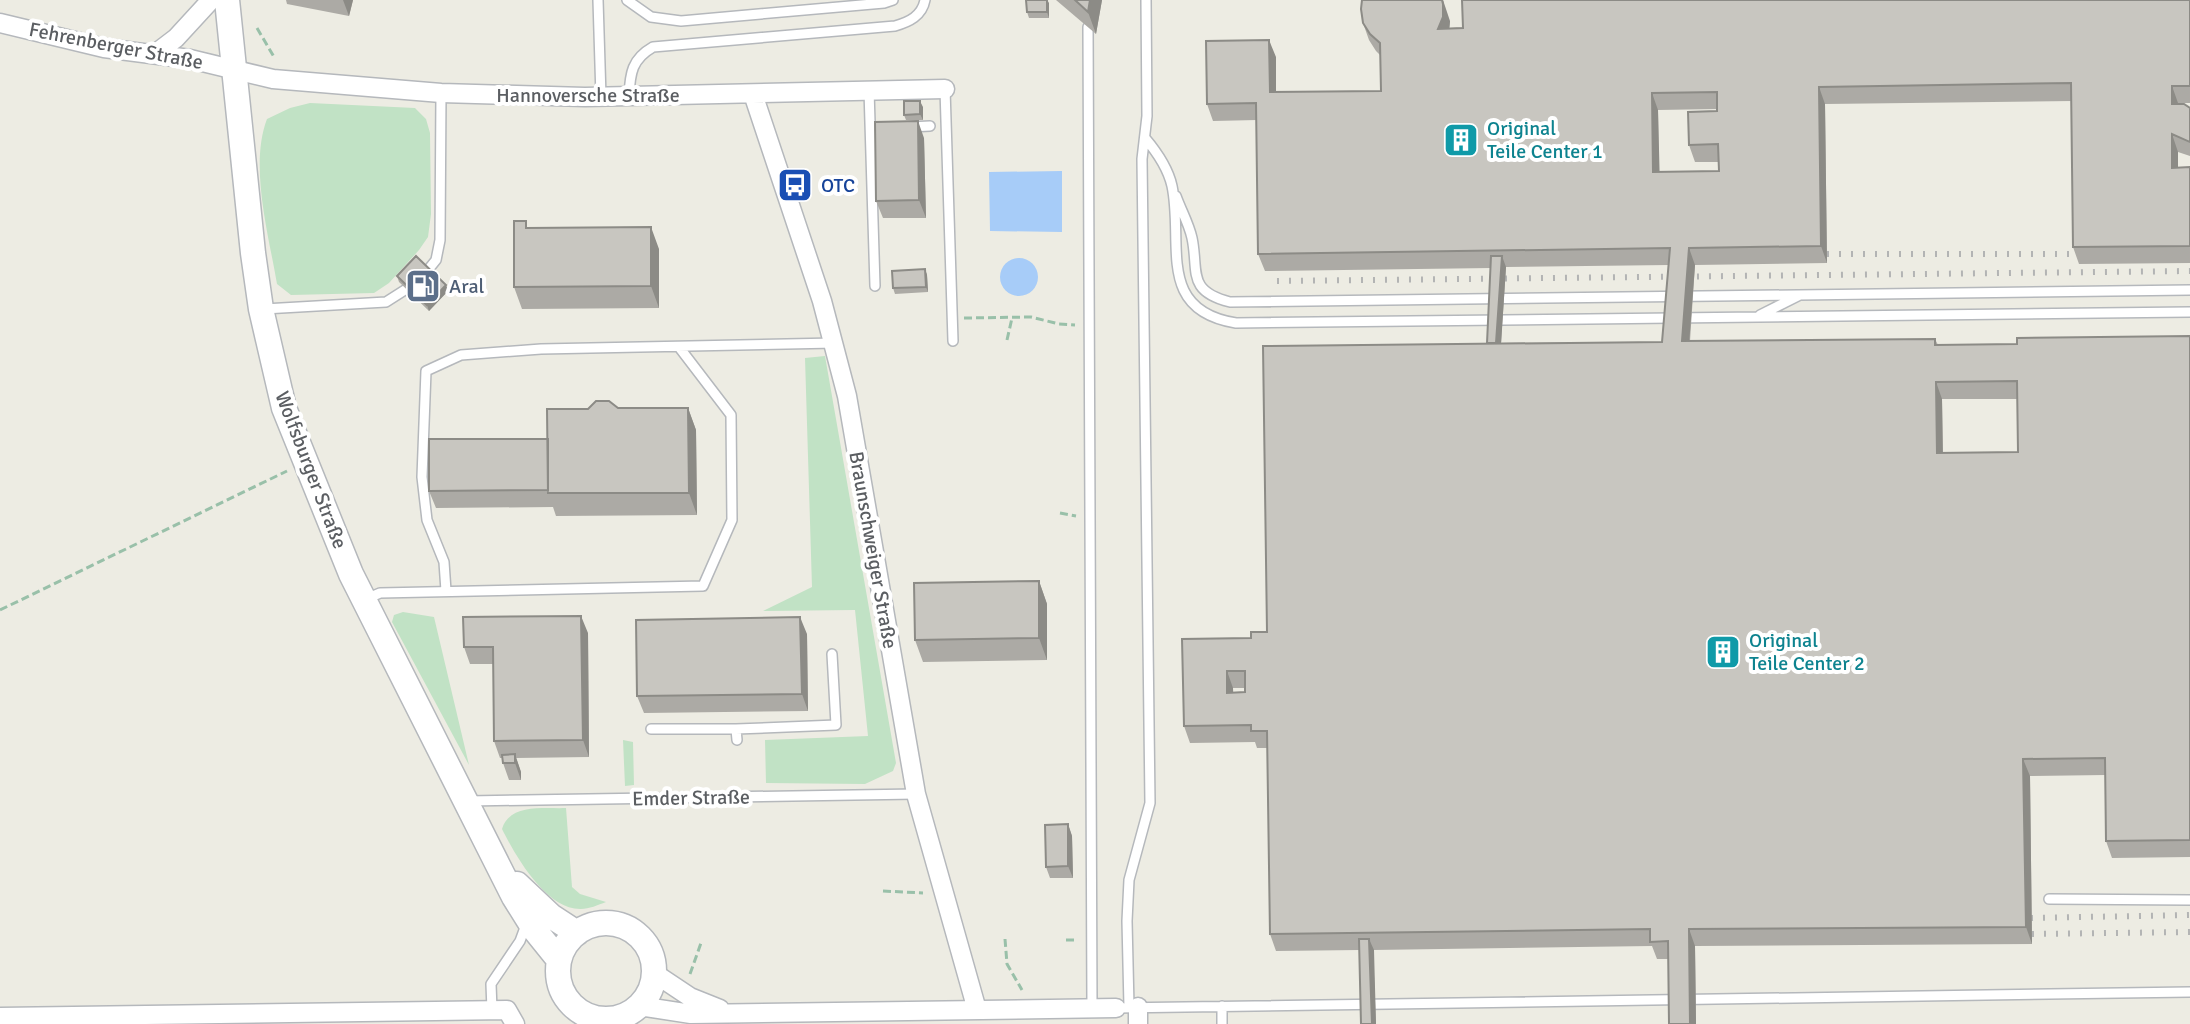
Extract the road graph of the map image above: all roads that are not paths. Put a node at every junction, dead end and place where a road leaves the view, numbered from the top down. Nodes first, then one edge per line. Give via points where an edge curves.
1 (211, 0) edge
2 (227, 0) edge
3 (598, 0) edge
4 (627, 0) edge
5 (893, 0) edge
6 (925, 0) edge
7 (1146, 0) edge
8 (0, 23) edge
9 (1088, 27) edge
10 (155, 54) junction
11 (233, 70) junction
12 (945, 89) joint
13 (869, 90) junction
14 (441, 93) junction
15 (753, 94) junction
16 (629, 96) junction
17 (601, 97) junction
18 (930, 126) dead end
19 (900, 127) edge
20 (870, 128) junction
21 (885, 128) edge
22 (1145, 138) junction
23 (1172, 186) junction
24 (875, 286) dead end
25 (2190, 290) edge
26 (1804, 293) junction
27 (261, 309) junction
28 (2190, 312) edge
29 (1757, 317) junction
30 (953, 341) dead end
31 (835, 343) junction
32 (679, 347) junction
33 (446, 591) junction
34 (364, 600) junction
35 (832, 654) dead end
36 (651, 729) dead end
37 (736, 729) junction
38 (737, 740) dead end
39 (916, 794) junction
40 (466, 801) junction
41 (496, 861) junction
42 (2049, 899) dead end
43 (2190, 900) edge
44 (528, 919) junction
45 (577, 933) junction
46 (559, 960) junction
47 (654, 973) junction
48 (2190, 992) edge
49 (639, 1006) junction
50 (1222, 1006) junction
51 (1092, 1008) junction
52 (492, 1010) junction
53 (977, 1010) junction
54 (726, 1012) junction
55 (1130, 1012) edge
56 (0, 1017) edge
57 (342, 1018) edge
58 (827, 1018) edge
59 (588, 1020) edge
60 (614, 1021) edge
61 (515, 1024) edge
62 (1222, 1024) edge

1 - 10 street
2 - 11 street, Wolfsburger Straße
3 - 17 lane
4 - 5 lane via 651,17 681,21
6 - 16 lane via 909,22 895,26 653,47 630,71
7 - 22 lane
8 - 10 street, Fehrenberger Straße via 104,48
9 - 51 lane
10 - 11 street, Fehrenberger Straße
11 - 14 street, Hannoversche Straße via 273,79
11 - 27 street, Wolfsburger Straße
12 - 13 street, Hannoversche Straße
12 - 30 lane
13 - 15 street, Hannoversche Straße
13 - 20 lane
14 - 17 street, Hannoversche Straße
14 - 27 lane via 440,240 436,260 419,281 386,302
15 - 16 street, Hannoversche Straße
15 - 31 street, Braunschweiger Straße
16 - 17 street, Hannoversche Straße
18 - 19 lane
20 - 21 lane
20 - 24 lane
22 - 23 lane
22 - 55 lane via 1150,803 1129,880
23 - 26 lane via 1192,239 1197,280 1214,298 1230,302
23 - 29 lane via 1178,275 1197,308 1215,319 1236,323
25 - 26 lane
26 - 29 lane
27 - 34 street, Wolfsburger Straße via 284,408
28 - 29 lane
31 - 32 lane
31 - 39 street, Braunschweiger Straße
32 - 33 lane via 461,355 426,371 422,477 427,520 444,562
32 - 33 lane via 731,415 732,520 703,586
33 - 34 lane via 380,593
34 - 40 street, Wolfsburger Straße
35 - 37 lane via 836,725
36 - 37 lane
37 - 38 lane
39 - 40 lane, Emder Straße
39 - 53 street, Braunschweiger Straße
40 - 41 street, Wolfsburger Straße
41 - 44 street, Wolfsburger Straße
41 - 45 street, Wolfsburger Straße via 551,916
42 - 43 lane
44 - 46 street, Wolfsburger Straße
44 - 52 lane via 491,984
45 - 46 street
45 - 47 street via 598,924 625,927 646,946
46 - 59 street via 561,988
47 - 49 street
47 - 54 street
48 - 50 lane
49 - 54 street via 691,1014
49 - 60 street
50 - 55 lane
50 - 62 lane
51 - 53 street
51 - 55 street
52 - 57 street
52 - 61 street via 507,1010
53 - 58 street
54 - 58 street
56 - 57 street
59 - 60 street

